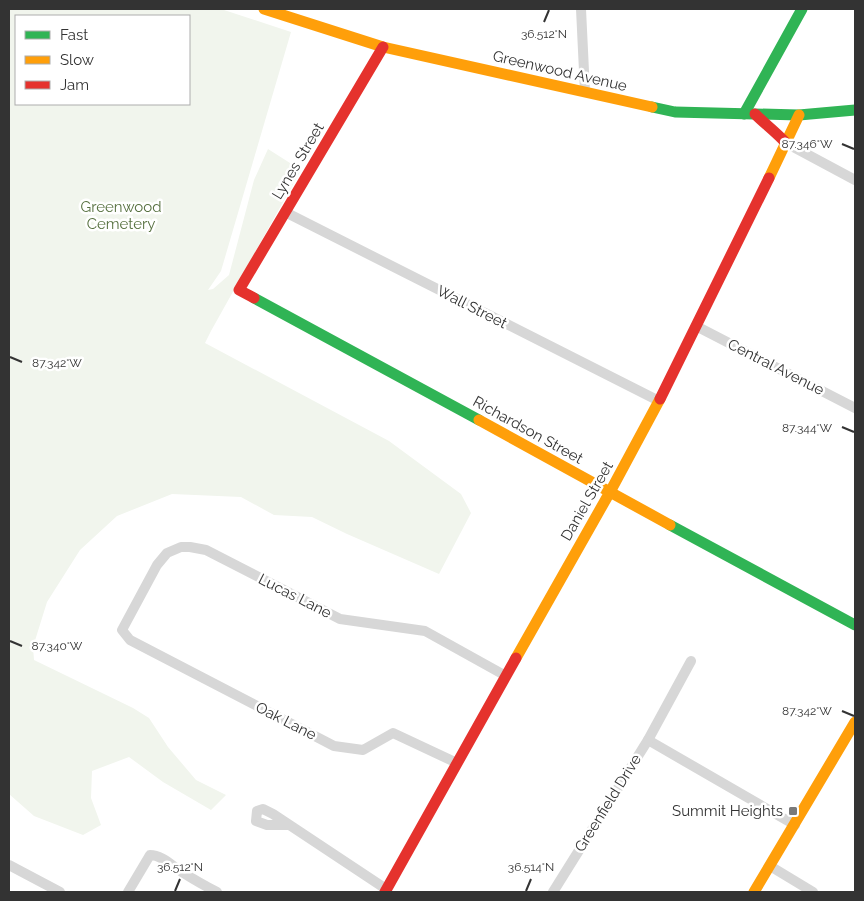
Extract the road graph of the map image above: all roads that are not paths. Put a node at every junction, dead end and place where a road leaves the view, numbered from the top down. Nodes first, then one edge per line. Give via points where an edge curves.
1 (264, 9) edge
2 (581, 9) edge
3 (802, 9) edge
4 (383, 47) junction
5 (586, 92) junction
6 (855, 110) edge
7 (750, 114) junction
8 (799, 115) junction
9 (786, 143) junction
10 (855, 180) edge
11 (285, 212) junction
12 (239, 290) joint
13 (696, 326) junction
14 (659, 401) junction
15 (855, 408) edge
16 (610, 492) junction
17 (855, 625) edge
18 (122, 630) joint
19 (691, 661) dead end
20 (506, 676) junction
21 (855, 722) edge
22 (648, 740) junction
23 (457, 763) junction
24 (289, 825) dead end
25 (795, 825) junction
26 (9, 865) edge
27 (770, 866) junction
28 (385, 891) edge
29 (60, 892) edge
30 (128, 892) edge
31 (217, 892) edge
32 (553, 892) edge
33 (754, 892) edge
34 (813, 892) edge

1 - 4 street, Greenwood Avenue
2 - 5 street
3 - 7 street
4 - 5 street, Greenwood Avenue
4 - 11 street, Lynes Street
5 - 7 street, Greenwood Avenue via 675,112
6 - 8 street, Greenwood Avenue
7 - 8 street, Greenwood Avenue
7 - 9 street
8 - 9 street, Daniel Street
9 - 10 street
9 - 13 street, Daniel Street
11 - 12 street, Lynes Street
11 - 14 street, Wall Street
12 - 16 street, Richardson Street
13 - 14 street, Daniel Street
13 - 15 street, Central Avenue
14 - 16 street, Daniel Street
16 - 17 street, Richardson Street
16 - 20 street, Daniel Street
18 - 20 street, Lucas Lane via 157,565 167,554 181,547 190,547 206,550 340,619 425,631
18 - 23 street, Oak Lane via 130,640 334,746 363,750 393,733
19 - 22 street, Greenfield Drive
20 - 23 street, Daniel Street
21 - 25 street
22 - 25 street, Greenfield Drive
22 - 32 street, Greenfield Drive
23 - 28 street, Daniel Street
24 - 28 street
25 - 27 street
26 - 29 street
27 - 33 street
27 - 34 street
30 - 31 street via 150,855 156,855

